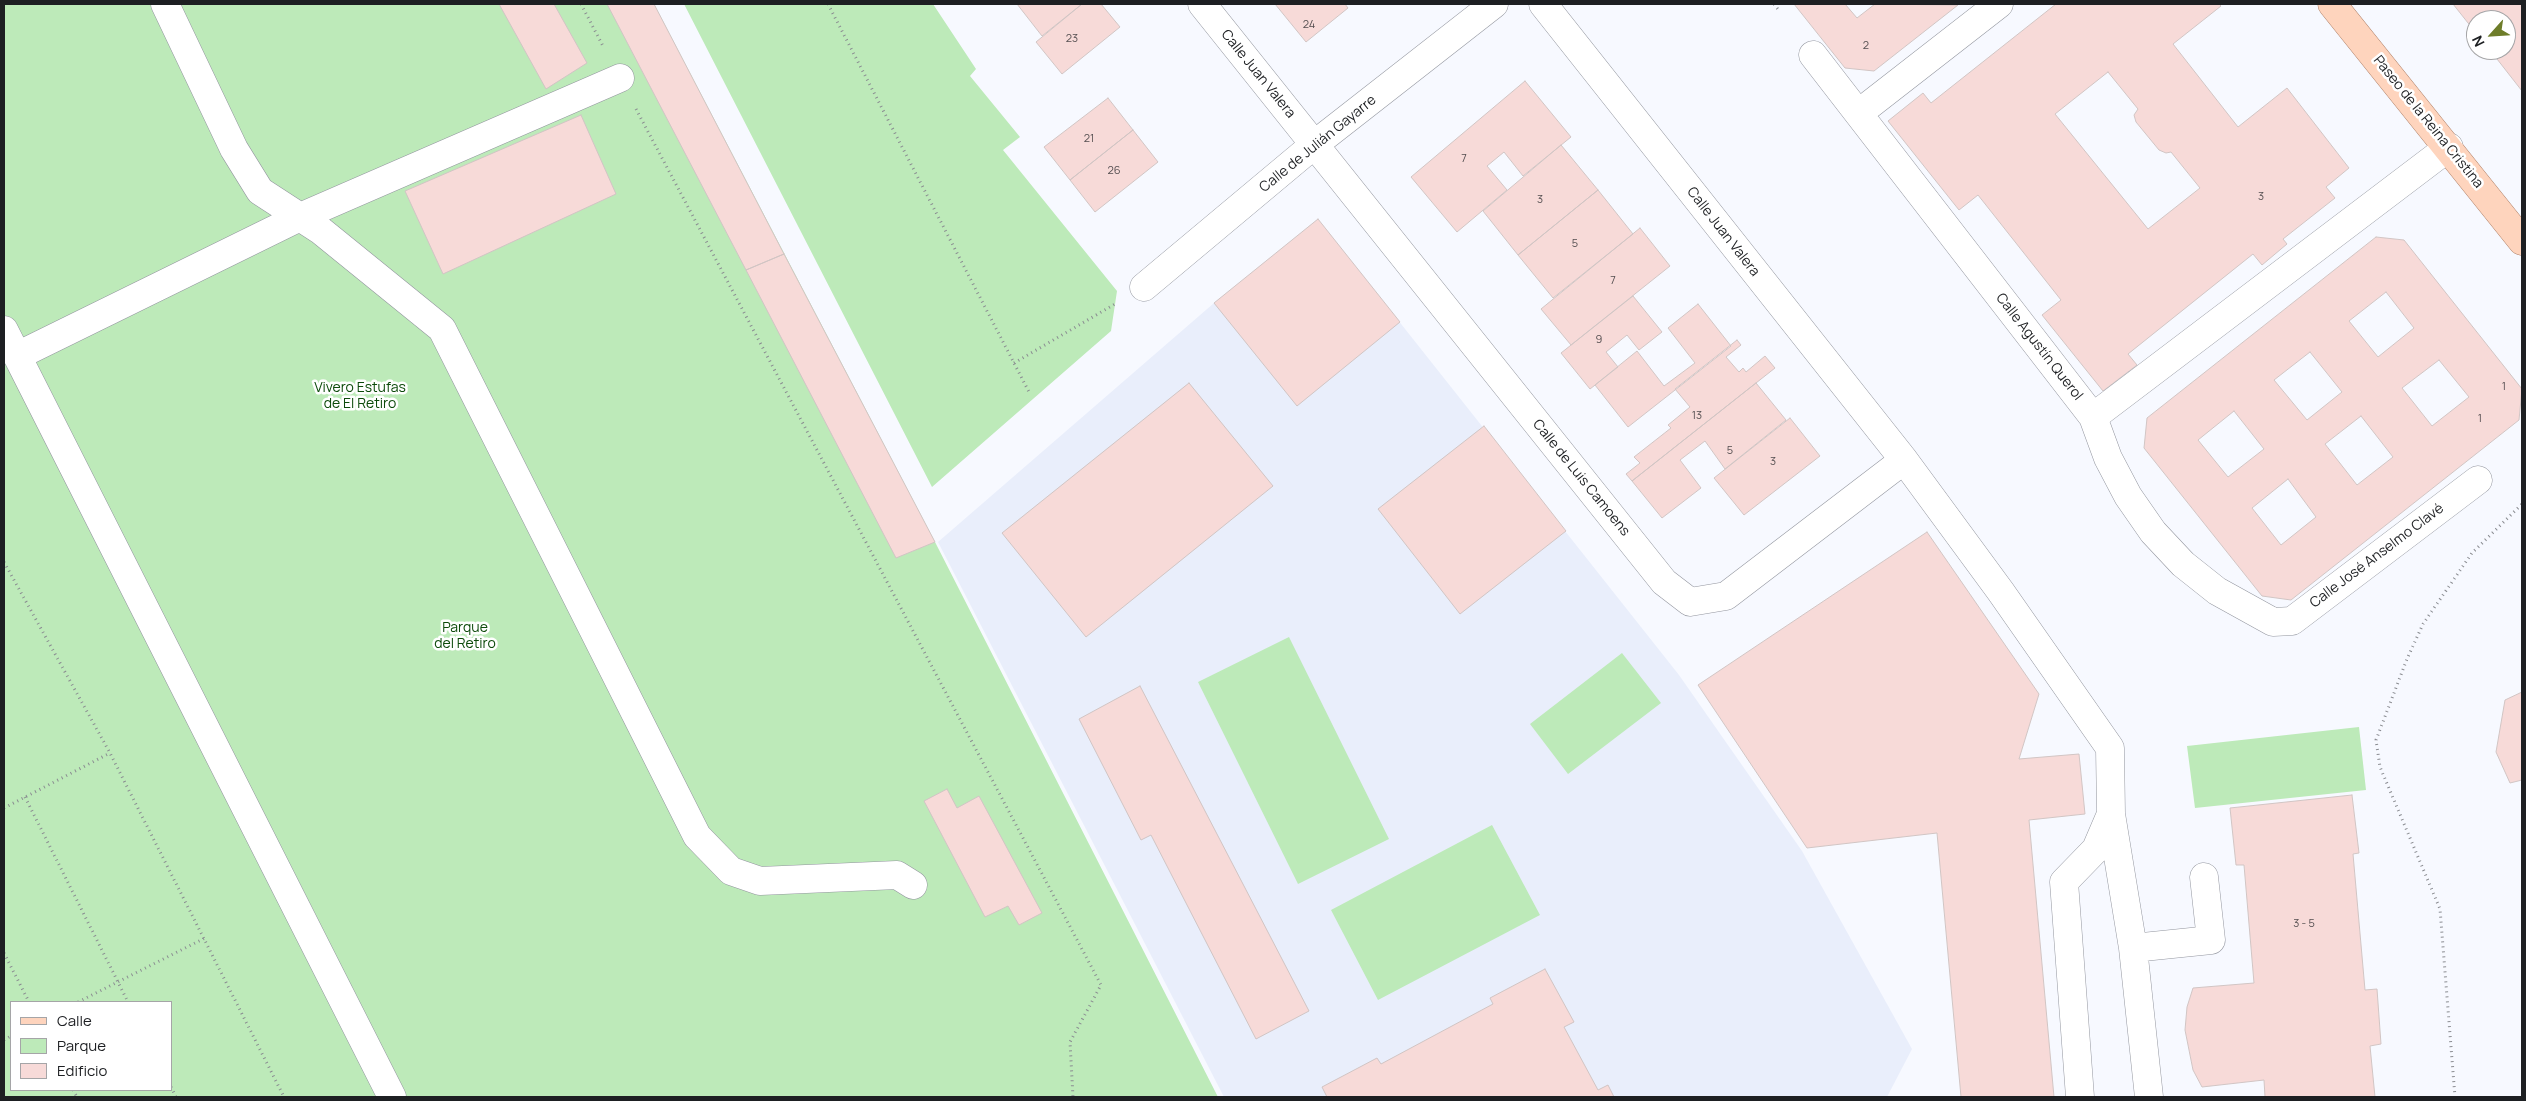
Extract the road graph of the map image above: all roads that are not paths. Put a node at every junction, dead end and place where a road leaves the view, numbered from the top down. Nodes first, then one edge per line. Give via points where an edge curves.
1 (165, 4) edge
2 (1202, 4) edge
3 (1494, 4) edge
4 (1542, 4) edge
5 (2000, 4) edge
6 (2332, 4) edge
7 (1813, 55) dead end
8 (620, 78) road end
9 (1858, 113) junction
10 (1315, 144) junction
11 (2449, 147) junction
12 (300, 217) junction
13 (2522, 241) edge
14 (1144, 287) road end
15 (4, 330) edge
16 (17, 356) junction
17 (2094, 417) junction
18 (1904, 460) junction
19 (2478, 480) dead end
20 (2273, 622) joint
21 (2111, 814) junction
22 (2204, 877) dead end
23 (913, 885) dead end
24 (2133, 948) junction
25 (392, 1097) edge
26 (2080, 1097) edge
27 (2149, 1097) edge

1 - 12 street via 234,149 260,191
2 - 10 street, Calle Juan Valera
3 - 10 street, Calle de Julián Gayarre
4 - 18 street, Calle Juan Valera
5 - 9 street
6 - 11 main road, Paseo de la Reina Cristina
7 - 9 street, Calle Agustín Querol
8 - 12 street
9 - 17 street, Calle Agustín Querol
10 - 14 street, Calle de Julián Gayarre
10 - 18 street, Calle de Luis Camoens via 1664,582 1690,602 1726,596
11 - 13 main road, Paseo de la Reina Cristina
11 - 17 street
12 - 16 street
12 - 23 street via 442,328 697,836 731,871 760,881 897,875
15 - 16 street
16 - 25 street
17 - 20 street, Calle Agustín Querol via 2108,458 2128,496 2153,532 2183,564 2217,591
18 - 21 street, Calle Juan Valera via 2110,748
19 - 20 street, Calle José Anselmo Clavé via 2292,621
21 - 24 street, Calle Juan Valera
21 - 26 street via 2096,848 2064,882
22 - 24 street via 2211,940
24 - 27 street, Calle Juan Valera

